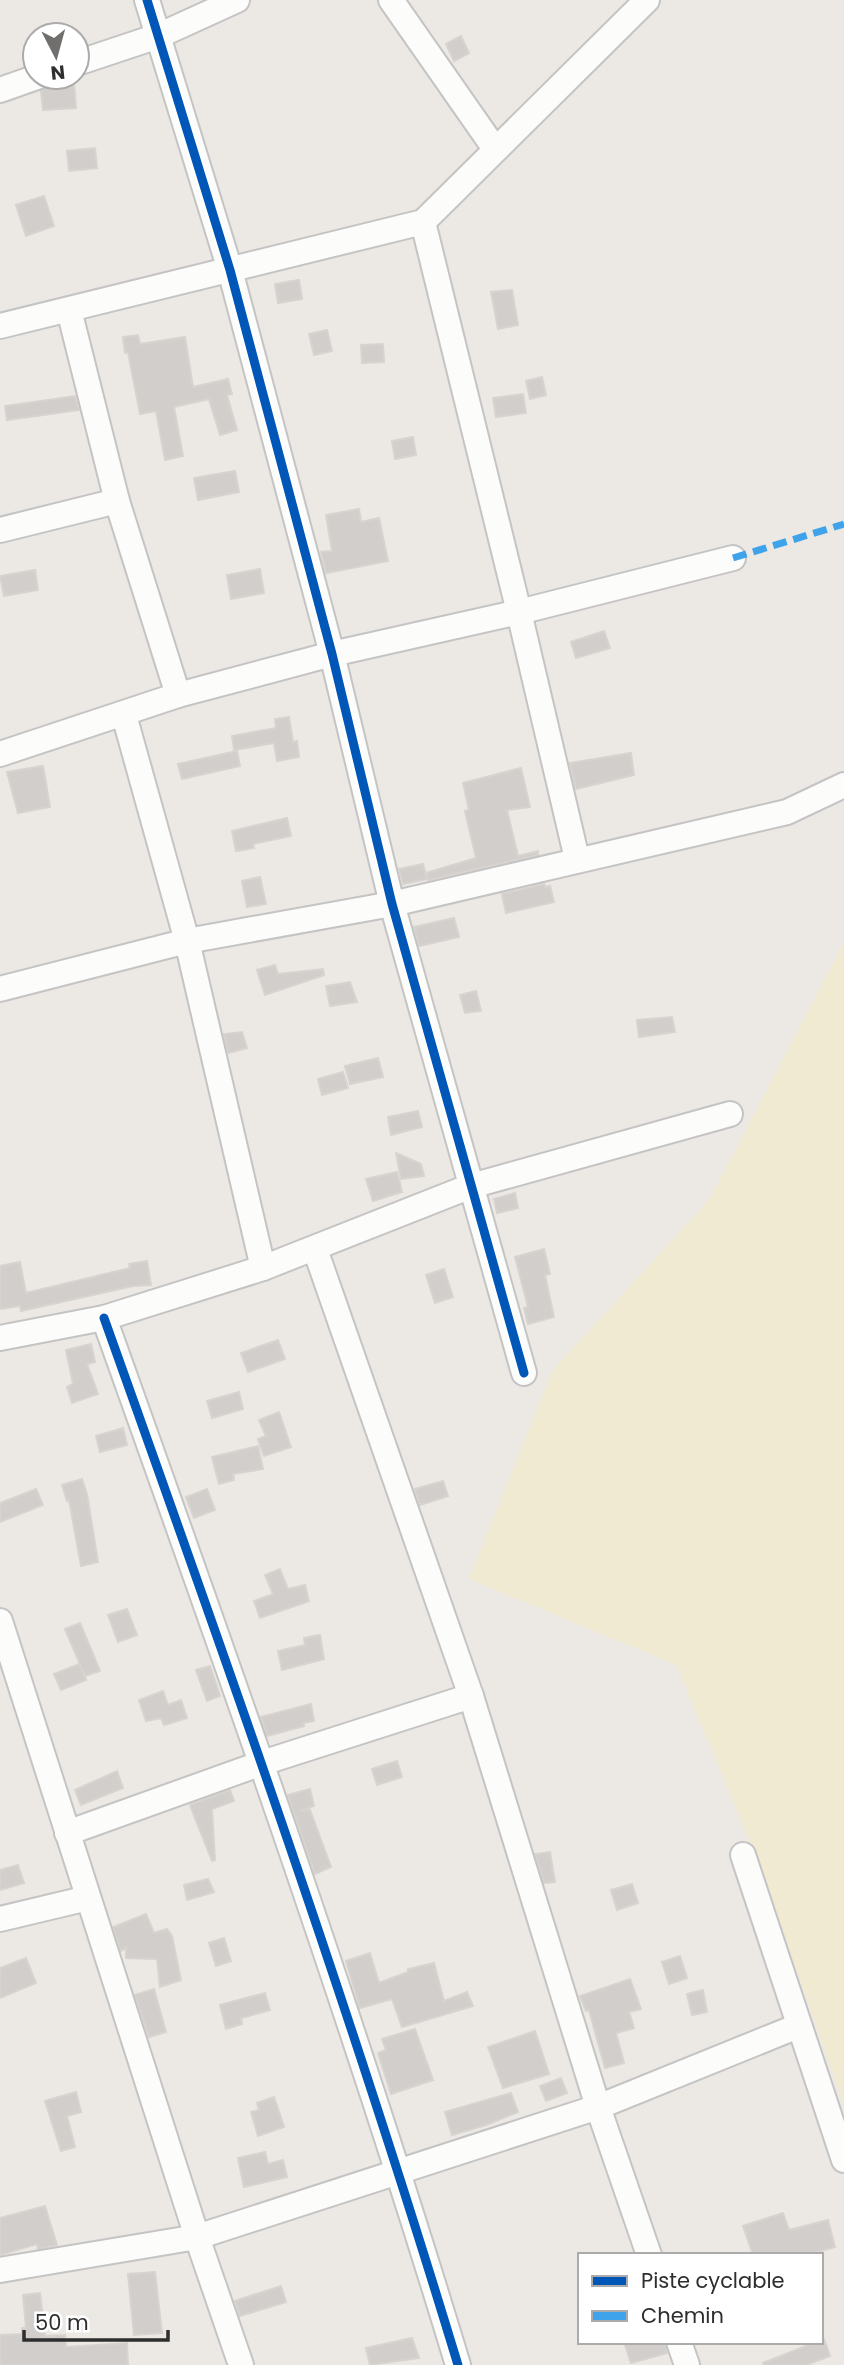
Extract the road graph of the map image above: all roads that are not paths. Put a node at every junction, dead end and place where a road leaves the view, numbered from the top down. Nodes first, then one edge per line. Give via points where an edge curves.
1 (147, 0) edge
2 (237, 0) edge
3 (391, 0) edge
4 (647, 0) edge
5 (158, 36) junction
6 (91, 58) edge
7 (21, 83) edge
8 (0, 90) edge
9 (495, 149) junction
10 (423, 222) junction
11 (230, 270) junction
12 (69, 310) junction
13 (0, 326) edge
14 (117, 501) junction
15 (0, 530) edge
16 (733, 558) dead end
17 (519, 611) junction
18 (332, 654) junction
19 (178, 695) junction
20 (124, 715) junction
21 (0, 754) edge
22 (844, 785) edge
23 (577, 859) junction
24 (392, 904) junction
25 (187, 941) junction
26 (0, 989) edge
27 (730, 1114) dead end
28 (471, 1186) junction
29 (315, 1248) junction
30 (263, 1268) junction
31 (104, 1318) junction
32 (0, 1338) edge
33 (524, 1373) dead end
34 (0, 1621) edge
35 (471, 1696) junction
36 (262, 1763) junction
37 (67, 1833) junction
38 (743, 1856) dead end
39 (88, 1898) junction
40 (0, 1919) edge
41 (798, 2026) junction
42 (598, 2107) junction
43 (844, 2160) edge
44 (400, 2171) junction
45 (197, 2237) junction
46 (648, 2253) edge
47 (0, 2270) edge
48 (680, 2344) edge
49 (241, 2365) edge
50 (458, 2365) edge
51 (687, 2365) edge

1 - 5 street
2 - 5 street
3 - 9 street
4 - 9 street
5 - 6 street
5 - 11 street
7 - 8 street
9 - 10 street
10 - 11 street
10 - 17 street
11 - 12 street
11 - 18 street
12 - 13 street
12 - 14 street
14 - 15 street
14 - 19 street
16 - 17 street
17 - 18 street
17 - 23 street
18 - 19 street
18 - 24 street
19 - 20 street
20 - 21 street
20 - 25 street
22 - 23 street via 787,812
23 - 24 street
24 - 25 street
24 - 28 street
25 - 26 street
25 - 30 street
27 - 28 street
28 - 29 street
28 - 33 street
29 - 30 street
29 - 35 street
30 - 31 street
31 - 32 street
31 - 36 street
34 - 37 street
35 - 36 street
35 - 42 street
36 - 37 street
36 - 44 street
37 - 39 street
38 - 41 street
39 - 40 street
39 - 45 street
41 - 42 street
41 - 43 street
42 - 44 street
42 - 46 street
44 - 45 street
44 - 50 street
45 - 47 street
45 - 49 street
48 - 51 street

